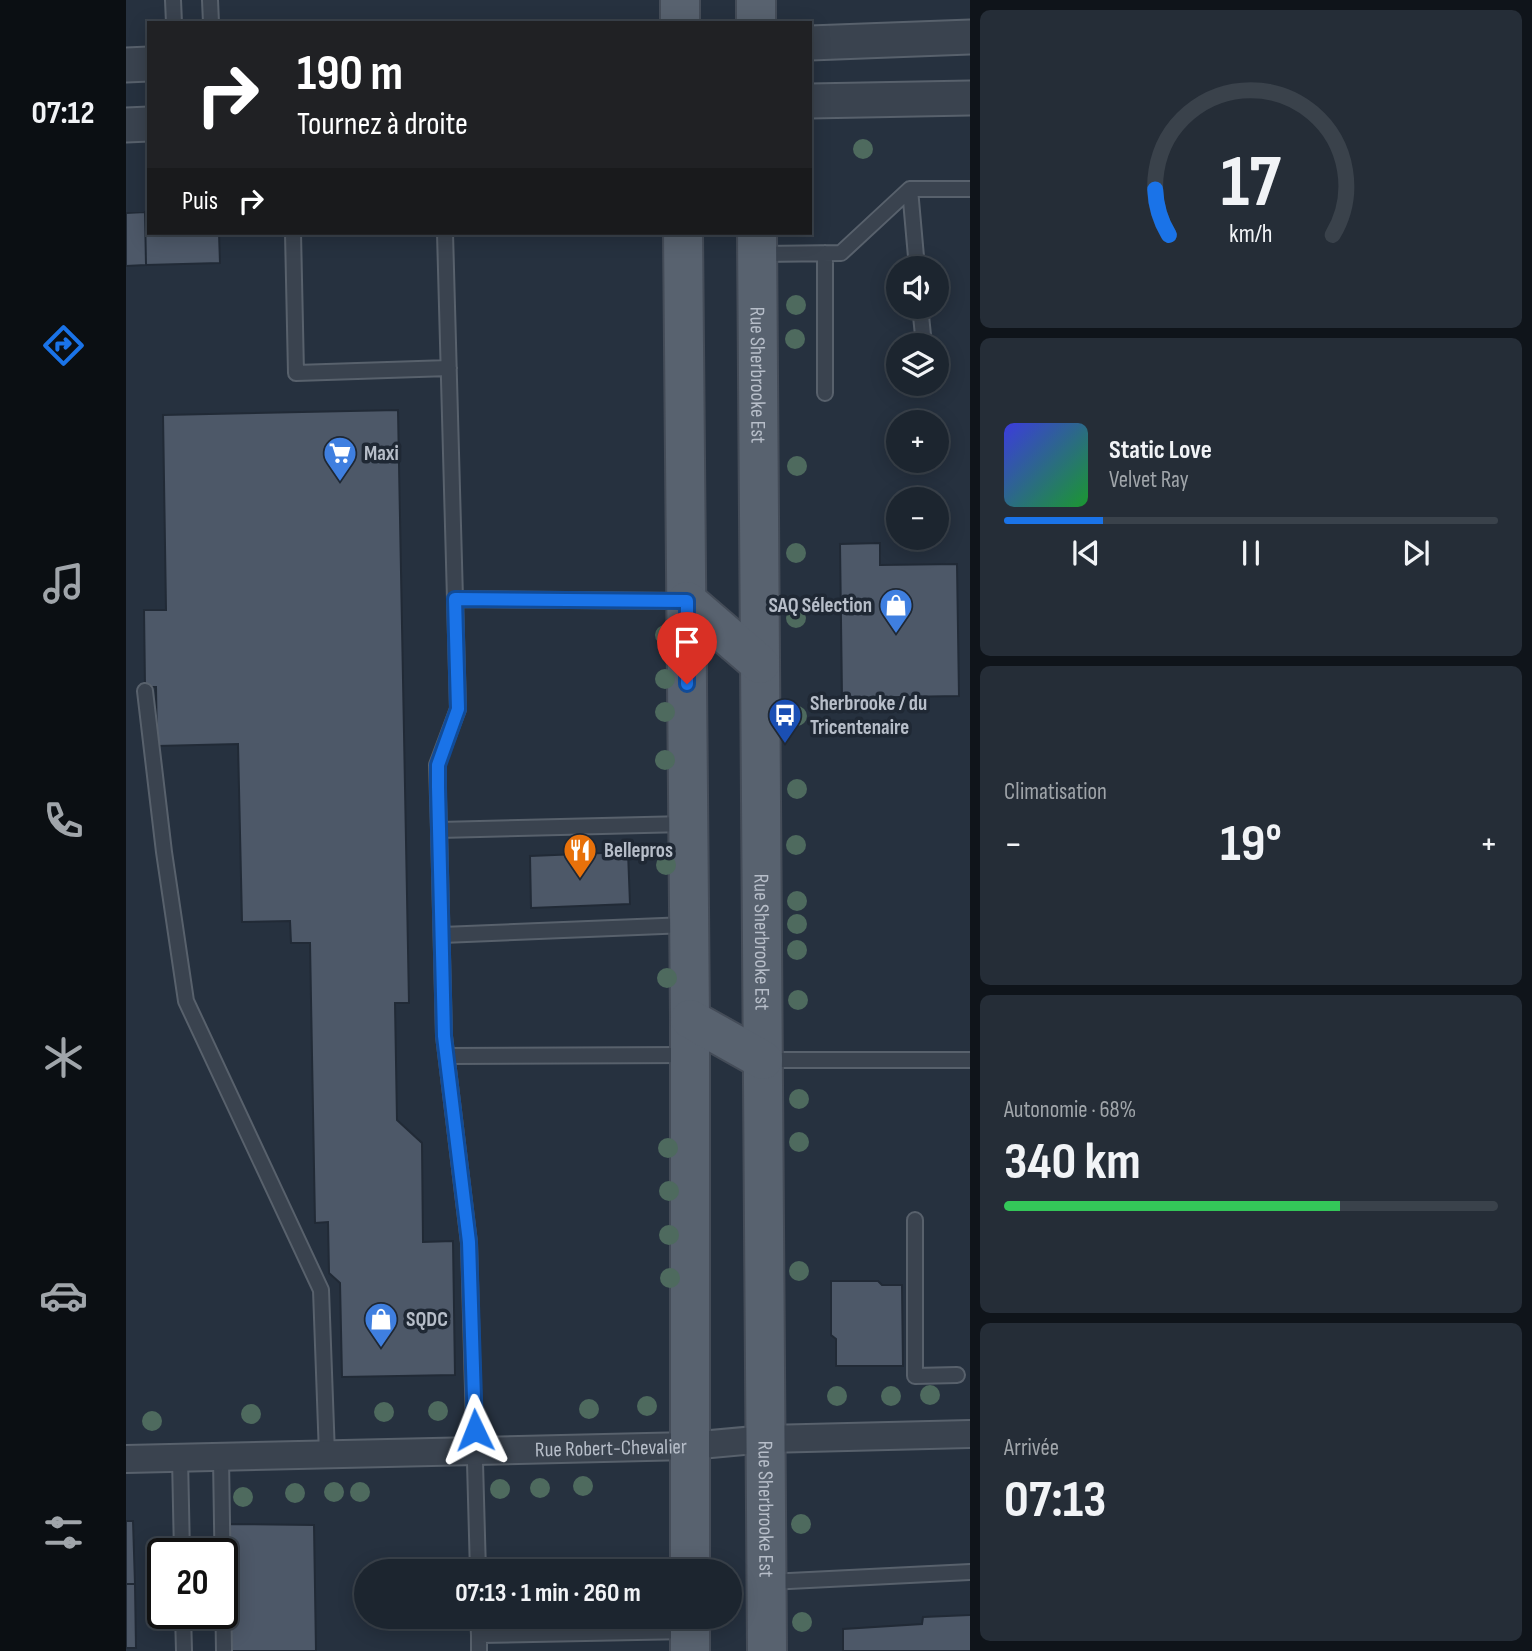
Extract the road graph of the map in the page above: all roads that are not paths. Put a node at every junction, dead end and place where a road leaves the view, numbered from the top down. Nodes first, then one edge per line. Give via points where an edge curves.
1 (173, 0) edge
2 (210, 0) edge
3 (680, 0) edge
4 (756, 0) edge
5 (174, 21) edge
6 (211, 21) edge
7 (680, 21) edge
8 (756, 21) edge
9 (970, 37) edge
10 (812, 43) edge
11 (147, 64) edge
12 (126, 65) edge
13 (970, 98) edge
14 (812, 102) edge
15 (147, 124) edge
16 (126, 125) edge
17 (910, 189) junction
18 (970, 189) edge
19 (293, 235) edge
20 (445, 235) edge
21 (683, 235) edge
22 (757, 243) edge
23 (825, 253) junction
24 (916, 256) edge
25 (449, 368) junction
26 (825, 393) dead end
27 (455, 599) junction
28 (687, 601) junction
29 (760, 664) junction
30 (145, 691) dead end
31 (688, 824) junction
32 (439, 830) junction
33 (688, 925) junction
34 (442, 935) junction
35 (690, 1037) junction
36 (447, 1056) junction
37 (764, 1059) junction
38 (970, 1060) edge
39 (915, 1220) dead end
40 (957, 1375) dead end
41 (970, 1434) edge
42 (766, 1439) junction
43 (689, 1446) junction
44 (476, 1451) junction
45 (327, 1455) junction
46 (180, 1458) junction
47 (221, 1458) junction
48 (126, 1459) edge
49 (181, 1538) edge
50 (478, 1559) edge
51 (690, 1559) edge
52 (970, 1572) edge
53 (767, 1582) junction
54 (183, 1629) edge
55 (479, 1629) edge
56 (690, 1633) edge
57 (479, 1635) junction
58 (184, 1651) edge
59 (224, 1651) edge
60 (479, 1651) edge
61 (767, 1651) edge

1 - 5 lane
2 - 6 lane
3 - 7 main road
4 - 8 main road
9 - 10 street
11 - 12 street
13 - 14 street
15 - 16 street
17 - 18 lane
17 - 23 lane via 841,253
17 - 24 lane
19 - 25 lane via 296,373
20 - 25 lane
21 - 28 main road
22 - 23 lane
22 - 29 main road, Rue Sherbrooke Est
23 - 26 lane
25 - 27 lane
27 - 28 lane
27 - 32 lane via 458,709 438,765
28 - 29 main road
28 - 31 main road
29 - 37 main road, Rue Sherbrooke Est
30 - 45 lane via 186,1001 321,1290
31 - 32 lane
31 - 33 main road
32 - 34 lane
33 - 34 lane
33 - 35 main road
34 - 36 lane
35 - 36 lane
35 - 37 main road
35 - 43 main road
36 - 44 lane via 469,1242
37 - 38 lane
37 - 42 main road, Rue Sherbrooke Est
39 - 40 lane via 915,1376
41 - 42 street, Rue Robert-Chevalier
42 - 43 street, Rue Robert-Chevalier
42 - 53 main road, Rue Sherbrooke Est
43 - 44 street, Rue Robert-Chevalier
43 - 51 main road
44 - 45 street, Rue Robert-Chevalier
44 - 50 lane
45 - 47 street, Rue Robert-Chevalier
46 - 47 street, Rue Robert-Chevalier
46 - 48 street, Rue Robert-Chevalier
46 - 49 lane
47 - 59 lane
52 - 53 lane
53 - 61 main road, Rue Sherbrooke Est
54 - 58 lane
55 - 57 lane
56 - 57 lane
57 - 60 lane

